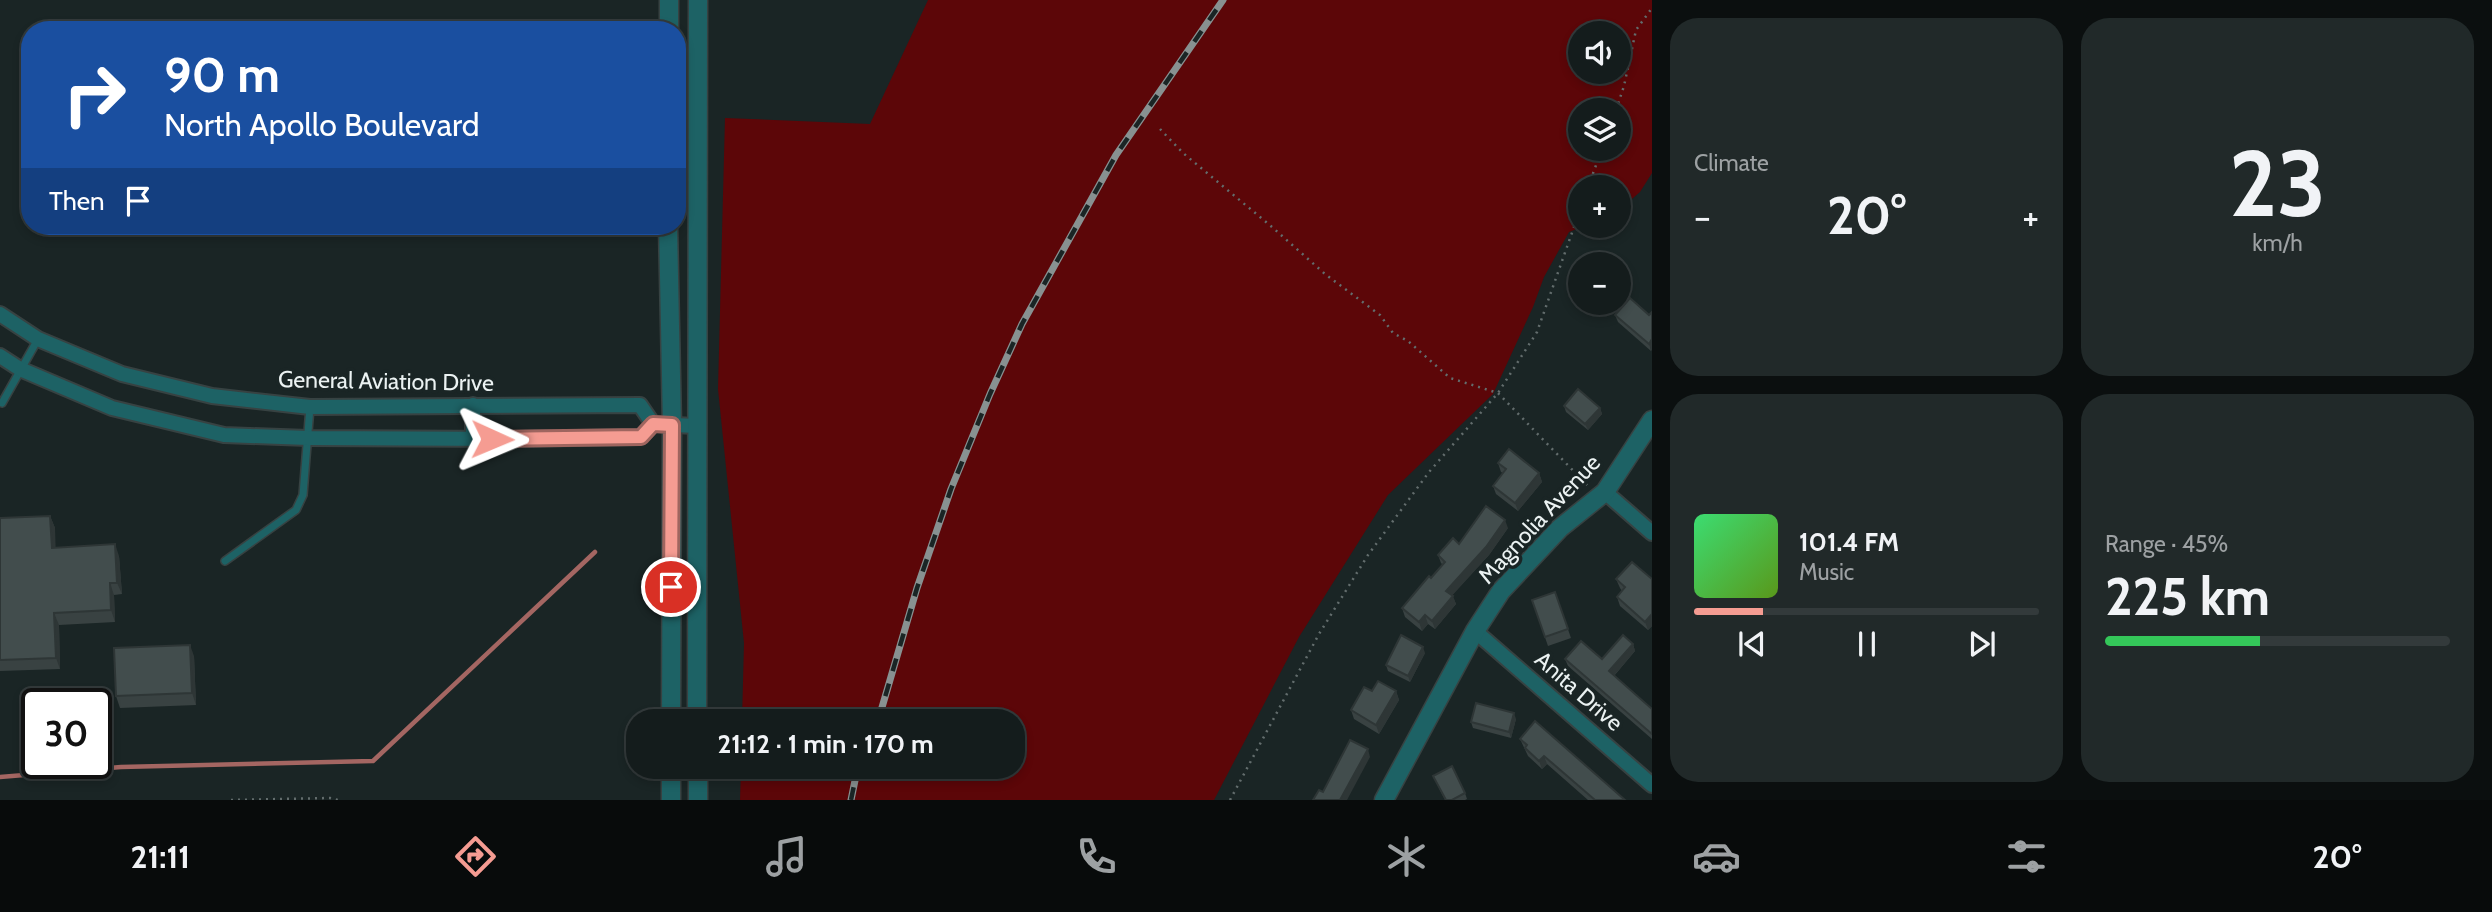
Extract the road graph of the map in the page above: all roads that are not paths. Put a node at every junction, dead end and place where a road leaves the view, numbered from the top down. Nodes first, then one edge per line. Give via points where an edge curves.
1 (669, 0) edge
2 (698, 0) edge
3 (669, 21) edge
4 (668, 235) edge
5 (0, 314) edge
6 (38, 339) junction
7 (0, 356) edge
8 (20, 369) junction
9 (2, 403) dead end
10 (473, 405) junction
11 (310, 407) junction
12 (1652, 420) edge
13 (653, 424) junction
14 (672, 425) junction
15 (696, 426) junction
16 (308, 438) junction
17 (473, 439) junction
18 (1605, 492) junction
19 (1652, 533) edge
20 (225, 561) dead end
21 (1475, 631) junction
22 (671, 709) edge
23 (698, 709) edge
24 (671, 779) edge
25 (698, 779) edge
26 (1652, 785) edge
27 (671, 800) edge
28 (698, 800) edge
29 (1384, 800) edge

1 - 3 street
2 - 15 street
4 - 14 street
5 - 6 street, General Aviation Drive
6 - 8 lane
6 - 11 street, General Aviation Drive via 122,374 212,396
7 - 8 street
8 - 9 lane
8 - 16 street via 112,408 224,435
10 - 11 street, General Aviation Drive
10 - 13 street, General Aviation Drive via 640,405
10 - 17 street
11 - 16 lane
12 - 18 street, Magnolia Avenue
13 - 14 street
13 - 17 street via 641,437
14 - 15 street
14 - 22 street
15 - 23 street
16 - 17 street
16 - 20 lane via 303,495 296,510
18 - 19 street
18 - 21 street, Magnolia Avenue via 1560,528 1502,590
21 - 26 street, Anita Drive
21 - 29 street, Magnolia Avenue
24 - 27 street
25 - 28 street

